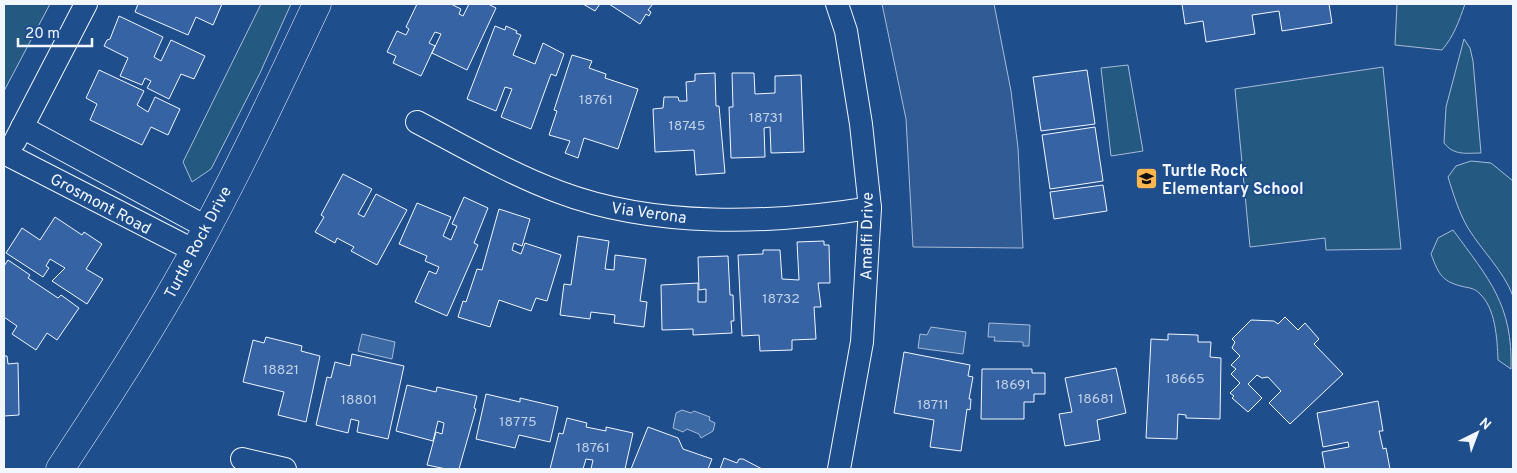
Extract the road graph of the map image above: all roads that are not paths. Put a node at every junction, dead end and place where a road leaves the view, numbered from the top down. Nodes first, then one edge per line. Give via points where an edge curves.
1 (86, 4) edge
2 (317, 4) edge
3 (837, 4) edge
4 (417, 122) dead end
5 (22, 127) junction
6 (6, 158) edge
7 (870, 208) junction
8 (206, 226) junction
9 (195, 251) junction
10 (242, 459) dead end
11 (60, 469) edge
12 (285, 469) edge
13 (839, 469) edge

1 - 5 street
2 - 8 street, Turtle Rock Drive via 269,106
3 - 7 street, Amalfi Drive via 846,31 860,116
4 - 7 street, Via Verona via 559,192 619,211 700,219 817,216
5 - 6 street
5 - 8 street, Grosmont Road
6 - 9 street, Grosmont Road
7 - 13 street, Amalfi Drive via 862,342
8 - 9 street, Turtle Rock Drive
9 - 11 street, Turtle Rock Drive via 136,353
10 - 12 street

